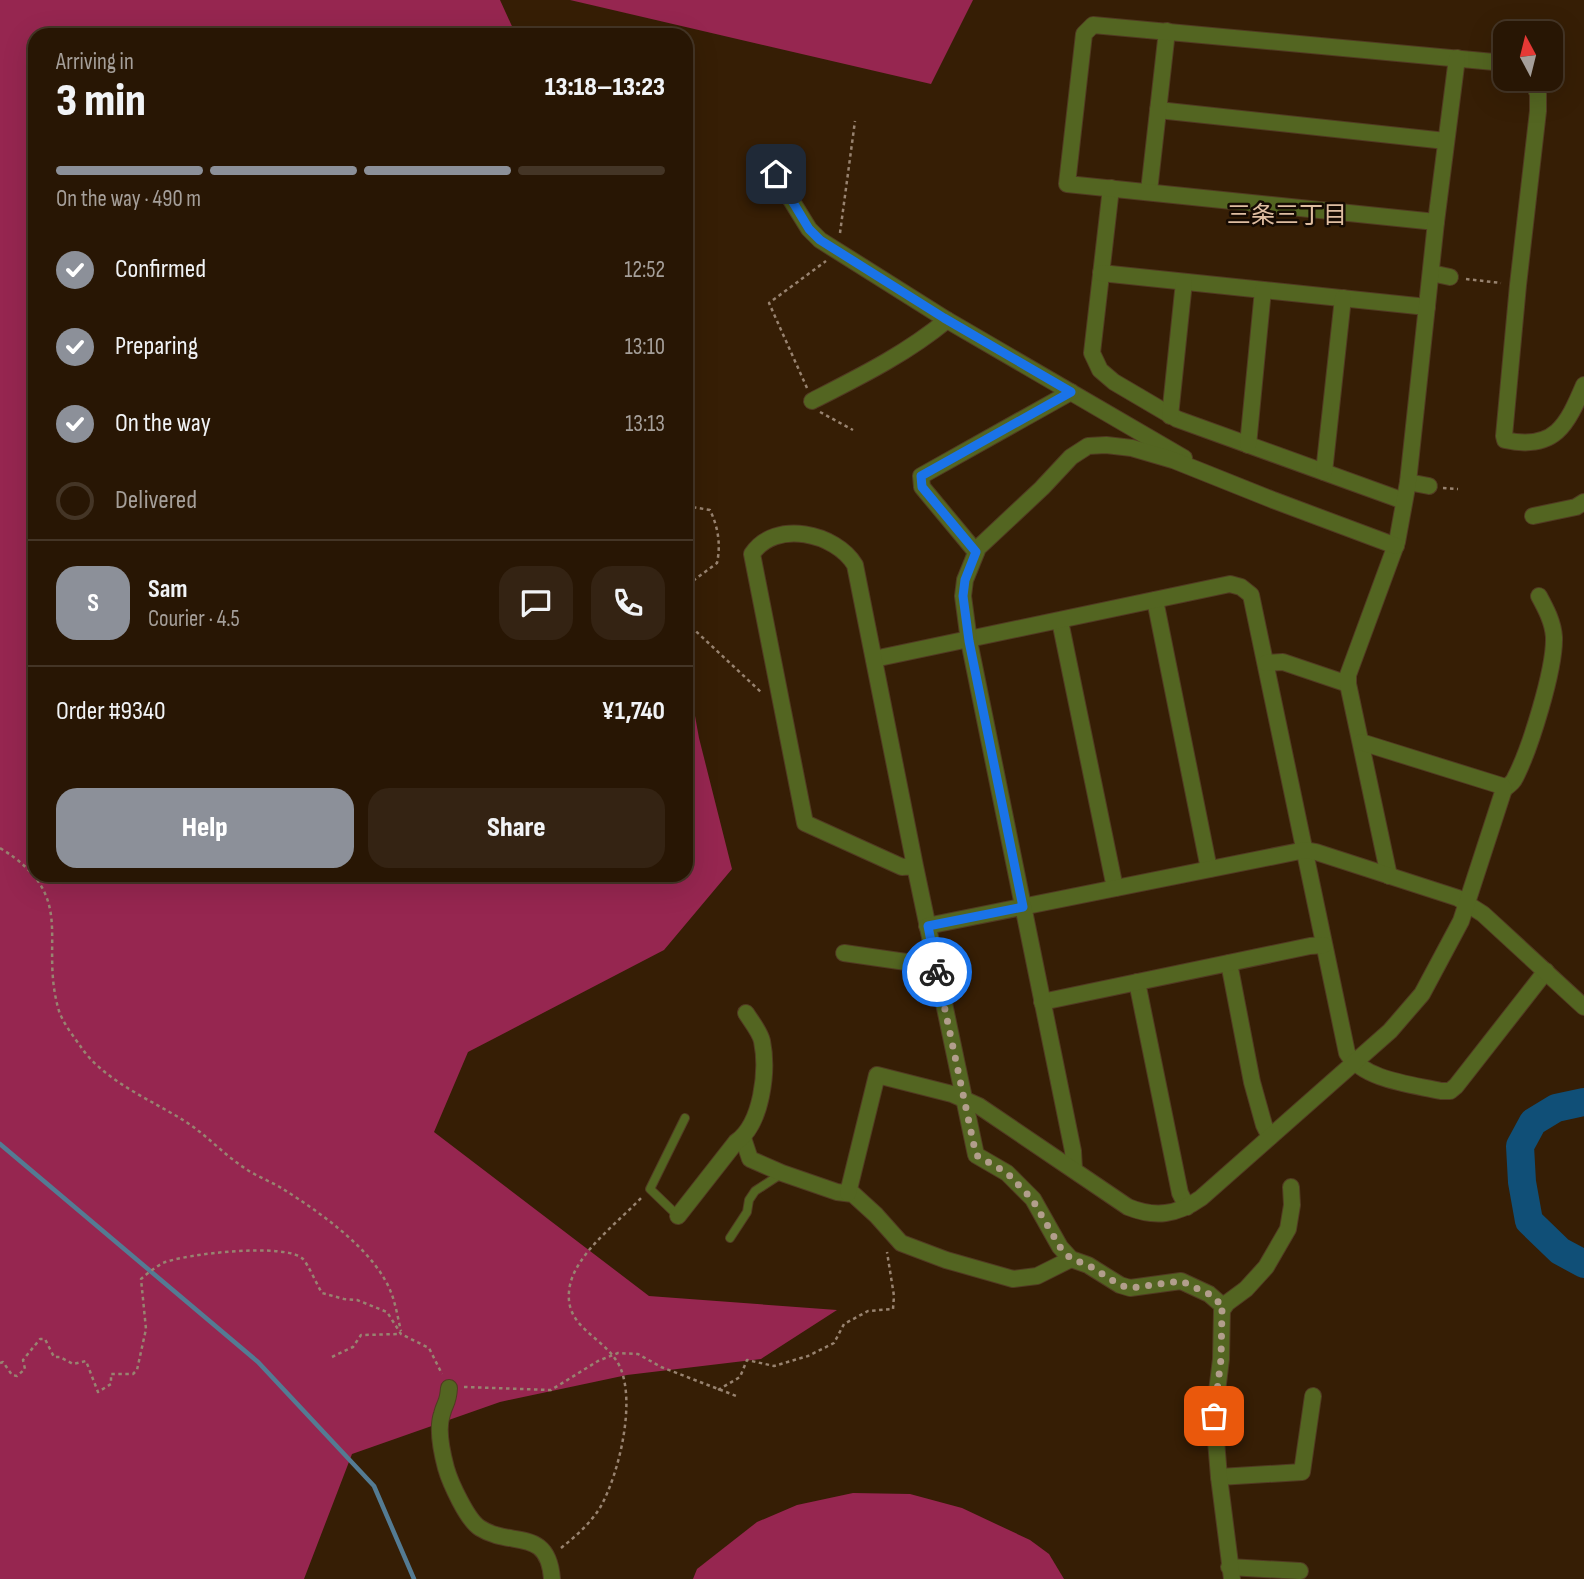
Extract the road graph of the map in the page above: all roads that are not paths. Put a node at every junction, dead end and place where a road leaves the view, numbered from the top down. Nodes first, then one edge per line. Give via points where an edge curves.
1 (1167, 31) junction
2 (1457, 58) junction
3 (1493, 62) edge
4 (1537, 91) edge
5 (1158, 110) junction
6 (1446, 141) junction
7 (764, 156) dead end
8 (1111, 188) junction
9 (1149, 191) junction
10 (1436, 222) junction
11 (1101, 273) junction
12 (1431, 273) junction
13 (1450, 277) road end
14 (1184, 282) junction
15 (1501, 283) road end
16 (1518, 285) junction
17 (1263, 290) junction
18 (1343, 298) junction
19 (1427, 307) junction
20 (947, 320) junction
21 (1584, 385) edge
22 (1071, 392) junction
23 (812, 401) road end
24 (1170, 416) junction
25 (1248, 445) junction
26 (1200, 469) junction
27 (1324, 472) junction
28 (1408, 482) junction
29 (1429, 486) dead end
30 (1404, 501) junction
31 (1584, 502) edge
32 (1533, 516) dead end
33 (1396, 546) junction
34 (976, 552) junction
35 (1539, 596) dead end
36 (1155, 600) junction
37 (1060, 621) junction
38 (969, 641) junction
39 (874, 659) junction
40 (1266, 663) junction
41 (1348, 684) junction
42 (1361, 742) junction
43 (1504, 789) junction
44 (1305, 850) junction
45 (915, 866) junction
46 (1209, 869) junction
47 (1389, 876) junction
48 (1115, 888) junction
49 (1467, 903) junction
50 (1023, 907) junction
51 (928, 926) junction
52 (1324, 945) junction
53 (844, 953) dead end
54 (935, 962) junction
55 (1229, 963) junction
56 (1546, 971) junction
57 (1137, 982) junction
58 (1042, 1002) junction
59 (1584, 1007) edge
60 (746, 1013) dead end
61 (1353, 1063) junction
62 (964, 1100) junction
63 (685, 1118) dead end
64 (1270, 1137) junction
65 (743, 1138) junction
66 (1074, 1169) junction
67 (782, 1173) junction
68 (1291, 1187) dead end
69 (848, 1193) junction
70 (1188, 1207) junction
71 (678, 1216) joint
72 (730, 1238) dead end
73 (1071, 1259) junction
74 (1224, 1307) junction
75 (449, 1388) road end
76 (1313, 1396) dead end
77 (1219, 1477) junction
78 (1300, 1571) dead end
79 (1231, 1573) edge
80 (552, 1579) edge

1 - 2 street
1 - 5 street
1 - 8 street via 1093,25 1084,34 1067,184
2 - 3 street
2 - 6 street
4 - 16 street
5 - 6 street
5 - 9 street
6 - 10 street
7 - 20 street via 820,240
8 - 9 street
8 - 11 street
9 - 10 street
10 - 12 street
11 - 14 street
11 - 24 street via 1092,353 1096,362 1114,382
12 - 13 street
12 - 19 street
14 - 17 street
14 - 24 street
15 - 16 street
16 - 21 street via 1505,440 1553,437 1570,418
17 - 18 street
17 - 25 street
18 - 19 street
18 - 27 street
19 - 28 street
20 - 22 street
20 - 23 street via 885,363
22 - 26 street
22 - 34 street via 921,476 922,487
24 - 25 street
25 - 27 street
26 - 33 street
26 - 34 street via 1132,448 1088,446 1071,457
27 - 30 street
28 - 29 street
28 - 30 street
30 - 33 street
31 - 32 street
33 - 41 street
34 - 38 street via 964,588
35 - 43 street via 1553,624 1553,652 1526,748 1514,781
36 - 37 street
36 - 40 street via 1230,584 1241,587 1251,595
36 - 46 street
37 - 38 street
37 - 48 street
38 - 39 street
38 - 50 street
39 - 45 street
39 - 45 street via 849,555 814,536 797,533 758,545 752,554 805,823 902,867
40 - 41 street via 1283,662
40 - 44 street
41 - 42 street
42 - 43 street via 1499,783
42 - 47 street
43 - 49 street
44 - 46 street
44 - 47 street
44 - 52 street
45 - 51 street
46 - 48 street
47 - 49 street
48 - 50 street
49 - 56 street
49 - 61 street via 1422,994 1390,1031
50 - 51 street
50 - 58 street
51 - 54 street
52 - 55 street
52 - 61 street
53 - 54 street
54 - 62 street
55 - 57 street
55 - 64 street via 1252,1082
56 - 59 street
56 - 61 street via 1450,1091 1366,1072
57 - 58 street
57 - 70 street via 1180,1193
58 - 66 street
60 - 65 street via 762,1039 764,1088
61 - 64 street
62 - 66 street
62 - 69 street via 877,1075
62 - 73 street via 976,1155 1007,1173 1032,1199
63 - 71 lane via 650,1189
64 - 70 street
65 - 67 street via 750,1159
65 - 71 street
66 - 70 street via 1142,1213 1161,1215
67 - 69 street
67 - 72 lane via 755,1191
68 - 74 street via 1288,1229 1266,1267
69 - 73 street via 901,1243 946,1261 1013,1279 1037,1276
73 - 74 street via 1130,1288 1181,1281
74 - 77 street via 1214,1416
75 - 80 street via 441,1433 446,1467 470,1517 480,1528 534,1543 545,1553
76 - 77 street via 1302,1472
77 - 79 street
78 - 79 street

